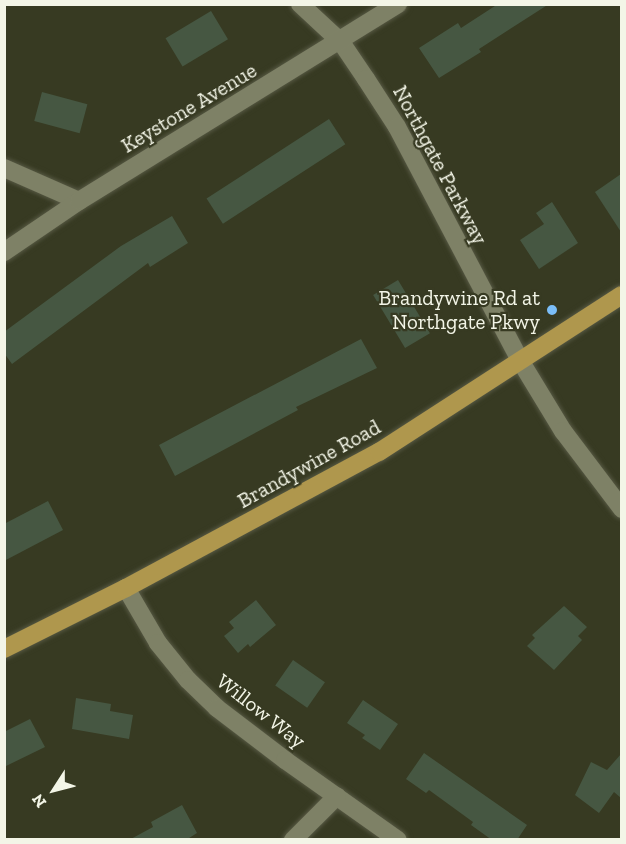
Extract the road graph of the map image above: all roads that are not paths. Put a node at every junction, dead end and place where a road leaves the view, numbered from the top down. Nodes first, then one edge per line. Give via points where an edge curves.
1 (300, 4) edge
2 (398, 4) edge
3 (341, 42) junction
4 (4, 168) edge
5 (79, 201) junction
6 (4, 252) edge
7 (621, 294) edge
8 (521, 362) junction
9 (621, 509) edge
10 (126, 588) junction
11 (4, 649) edge
12 (338, 796) junction
13 (293, 840) edge
14 (398, 840) edge

1 - 3 street, Northgate Parkway
2 - 3 street, Keystone Avenue
3 - 5 street, Keystone Avenue
3 - 8 street, Northgate Parkway via 397,127
4 - 5 street
5 - 6 street, Keystone Avenue
7 - 8 main road, Brandywine Road
8 - 9 street, Northgate Parkway via 563,431
8 - 10 main road, Brandywine Road via 379,452
10 - 11 main road, Brandywine Road
10 - 12 street, Willow Way via 158,643 188,680 217,708
12 - 13 street
12 - 14 street, Willow Way

